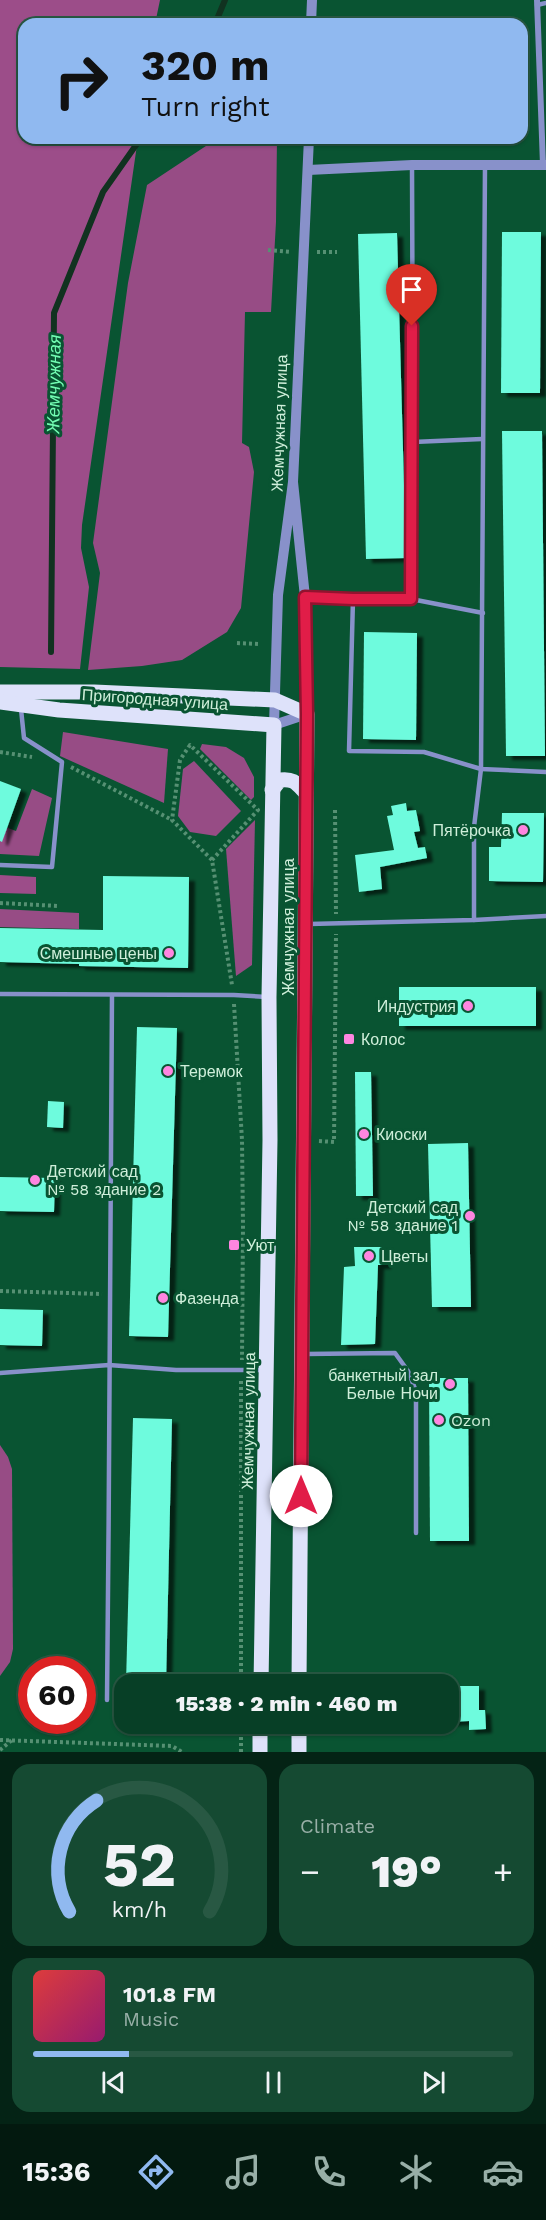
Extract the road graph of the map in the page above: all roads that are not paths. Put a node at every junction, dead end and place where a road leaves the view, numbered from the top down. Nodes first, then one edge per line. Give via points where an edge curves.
1 (312, 0) edge
2 (537, 2) edge
3 (546, 3) edge
4 (311, 18) edge
5 (543, 89) edge
6 (309, 144) edge
7 (412, 165) junction
8 (485, 165) junction
9 (544, 165) edge
10 (308, 170) junction
11 (482, 439) junction
12 (413, 442) junction
13 (293, 482) junction
14 (305, 597) junction
15 (353, 599) junction
16 (411, 599) junction
17 (483, 613) junction
18 (0, 692) edge
19 (274, 700) junction
20 (0, 702) edge
21 (21, 704) junction
22 (307, 714) junction
23 (274, 725) junction
24 (481, 769) junction
25 (546, 772) edge
26 (272, 790) junction
27 (306, 794) junction
28 (0, 865) edge
29 (546, 916) edge
30 (474, 920) junction
31 (306, 924) junction
32 (0, 994) edge
33 (112, 995) junction
34 (269, 998) junction
35 (303, 1354) junction
36 (109, 1365) junction
37 (267, 1370) junction
38 (0, 1373) edge
39 (416, 1533) dead end
40 (261, 1674) edge
41 (300, 1674) edge
42 (107, 1700) dead end
43 (260, 1734) edge
44 (299, 1734) edge
45 (260, 1752) edge
46 (299, 1752) edge

1 - 4 street
2 - 3 lane
2 - 5 street
5 - 9 street
6 - 10 street, Жемчужная улица
7 - 8 street
7 - 10 street
7 - 12 lane
8 - 9 street
8 - 11 lane
10 - 13 street, Жемчужная улица
11 - 12 lane
11 - 17 lane
12 - 16 lane
13 - 14 street, Жемчужная улица
13 - 19 street via 278,595
14 - 15 lane
14 - 22 street, Жемчужная улица
15 - 16 lane
15 - 24 lane via 350,751 424,752
16 - 17 lane
17 - 24 lane
18 - 19 main road
19 - 22 main road
19 - 23 street
20 - 21 main road, Пригородная улица
21 - 23 main road, Пригородная улица
21 - 28 lane via 24,738 62,762 52,867
22 - 23 street, Пригородная улица
22 - 27 main road, Жемчужная улица
23 - 26 main road, Жемчужная улица
24 - 25 lane
24 - 30 lane via 474,827
26 - 27 main road via 280,780 289,778
26 - 34 main road, Жемчужная улица
27 - 31 main road, Жемчужная улица
29 - 30 lane
30 - 31 lane
31 - 35 main road, Жемчужная улица
32 - 33 lane
33 - 34 lane
33 - 36 lane
34 - 37 main road, Жемчужная улица
35 - 39 lane via 395,1353 408,1371 416,1391
35 - 41 main road, Жемчужная улица
36 - 37 lane
36 - 38 lane
36 - 42 lane
37 - 40 main road, Жемчужная улица
43 - 45 main road
44 - 46 main road

